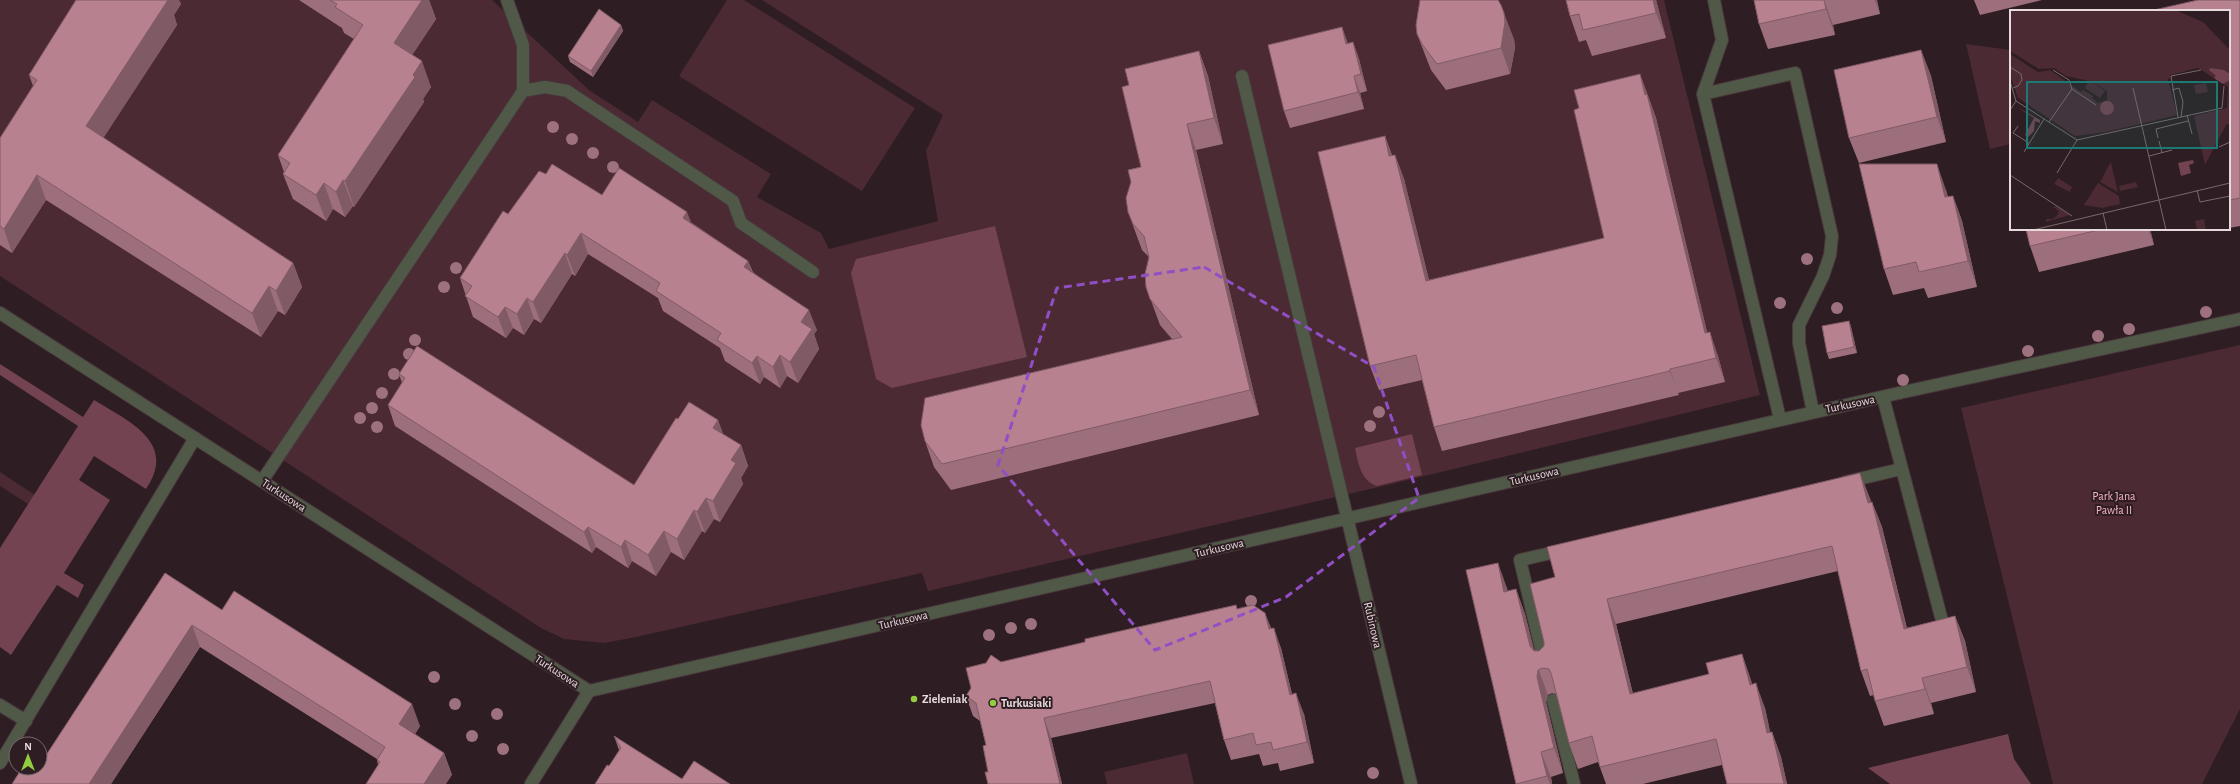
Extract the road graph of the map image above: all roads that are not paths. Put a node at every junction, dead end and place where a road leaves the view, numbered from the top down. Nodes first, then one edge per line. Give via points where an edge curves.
1 (507, 0) edge
2 (1714, 0) edge
3 (1242, 76) dead end
4 (523, 91) junction
5 (1703, 94) junction
6 (813, 272) dead end
7 (0, 313) edge
8 (2240, 319) edge
9 (1883, 397) junction
10 (1813, 412) junction
11 (1780, 419) junction
12 (196, 438) junction
13 (1902, 469) junction
14 (262, 481) junction
15 (1833, 485) edge
16 (1347, 519) junction
17 (1573, 547) edge
18 (1941, 617) dead end
19 (1546, 669) edge
20 (589, 691) junction
21 (1553, 700) edge
22 (0, 705) edge
23 (26, 721) junction
24 (0, 763) edge
25 (531, 784) edge
26 (1411, 784) edge
27 (1574, 784) edge

1 - 4 street via 523,45
2 - 5 street via 1722,40
3 - 16 street, Rubinowa
4 - 6 street via 545,87 567,91 733,201 741,223
4 - 14 street
5 - 10 street via 1795,73 1832,236 1830,255 1823,276 1799,325 1798,342
5 - 11 street
7 - 12 street, Turkusowa
8 - 9 street, Turkusowa
9 - 10 street, Turkusowa
9 - 13 street
10 - 11 street, Turkusowa
11 - 16 street, Turkusowa
12 - 14 street, Turkusowa
12 - 23 street
13 - 15 street
13 - 18 street
14 - 20 street, Turkusowa
16 - 20 street, Turkusowa
16 - 26 street, Rubinowa
17 - 19 street via 1520,560
20 - 25 street
21 - 27 street
22 - 23 street
23 - 24 street

